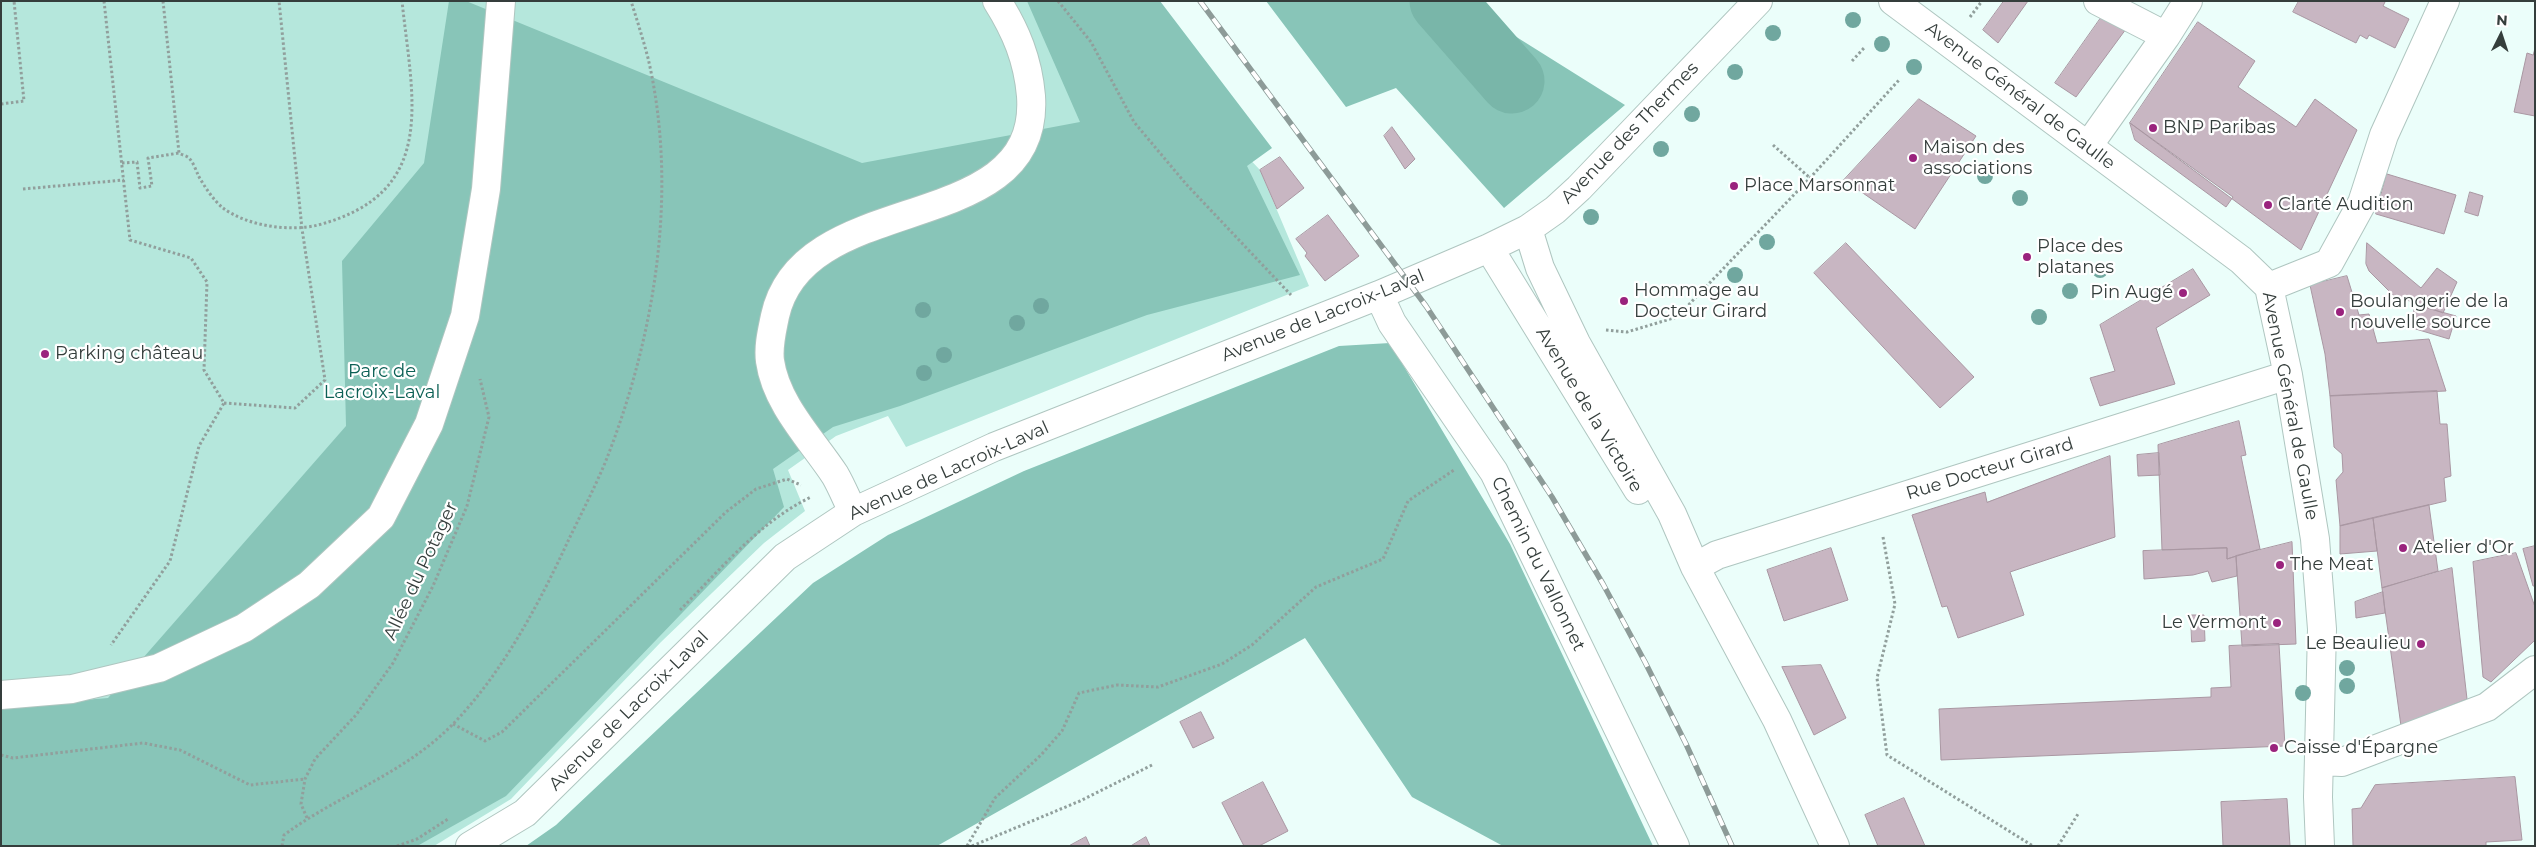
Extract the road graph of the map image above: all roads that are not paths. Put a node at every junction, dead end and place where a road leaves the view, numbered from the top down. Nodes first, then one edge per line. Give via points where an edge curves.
1 (501, 1) edge
2 (997, 1) edge
3 (1758, 1) edge
4 (1893, 1) edge
5 (2098, 1) edge
6 (2188, 1) edge
7 (2445, 1) edge
8 (2166, 36) junction
9 (2088, 146) junction
10 (1528, 229) junction
11 (1489, 248) junction
12 (2270, 287) junction
13 (1379, 295) junction
14 (2288, 375) junction
15 (853, 512) junction
16 (1695, 567) junction
17 (2535, 670) edge
18 (1, 695) edge
19 (2320, 762) junction
20 (470, 846) edge
21 (1675, 846) edge
22 (1835, 846) edge
23 (2320, 846) edge

1 - 18 street via 486,189 465,316 429,424 380,517 309,585 244,628 159,668 72,689
2 - 15 street via 1014,28 1030,84 1032,114 1029,135 1016,158 999,175 969,191 833,243 806,260 789,280 777,307 770,336 770,361 778,385 787,406 836,476
3 - 10 street, Avenue des Thermes via 1579,188
4 - 9 street, Avenue Général de Gaulle
5 - 8 street
6 - 8 street
7 - 12 street via 2384,135 2362,203 2329,263
8 - 9 street
9 - 12 street, Avenue Général de Gaulle via 2241,260
10 - 11 street, Avenue des Thermes
10 - 16 street, Avenue de la Victoire via 1540,268 1576,343 1672,514
11 - 13 street, Avenue de Lacroix-Laval
11 - 16 street, Avenue de la Victoire via 1656,520
12 - 14 street, Avenue Général de Gaulle
13 - 15 street, Avenue de Lacroix-Laval via 994,447
13 - 21 street, Chemin du Vallonnet via 1392,323 1494,472
14 - 16 street, Rue Docteur Girard via 1717,555
14 - 19 street, Avenue Général de Gaulle via 2316,548 2322,629
15 - 20 street, Avenue de Lacroix-Laval via 785,557 525,813
16 - 22 street, Avenue de la Victoire via 1777,720
17 - 19 street via 2487,708 2342,762
19 - 23 street, Avenue Général de Gaulle

